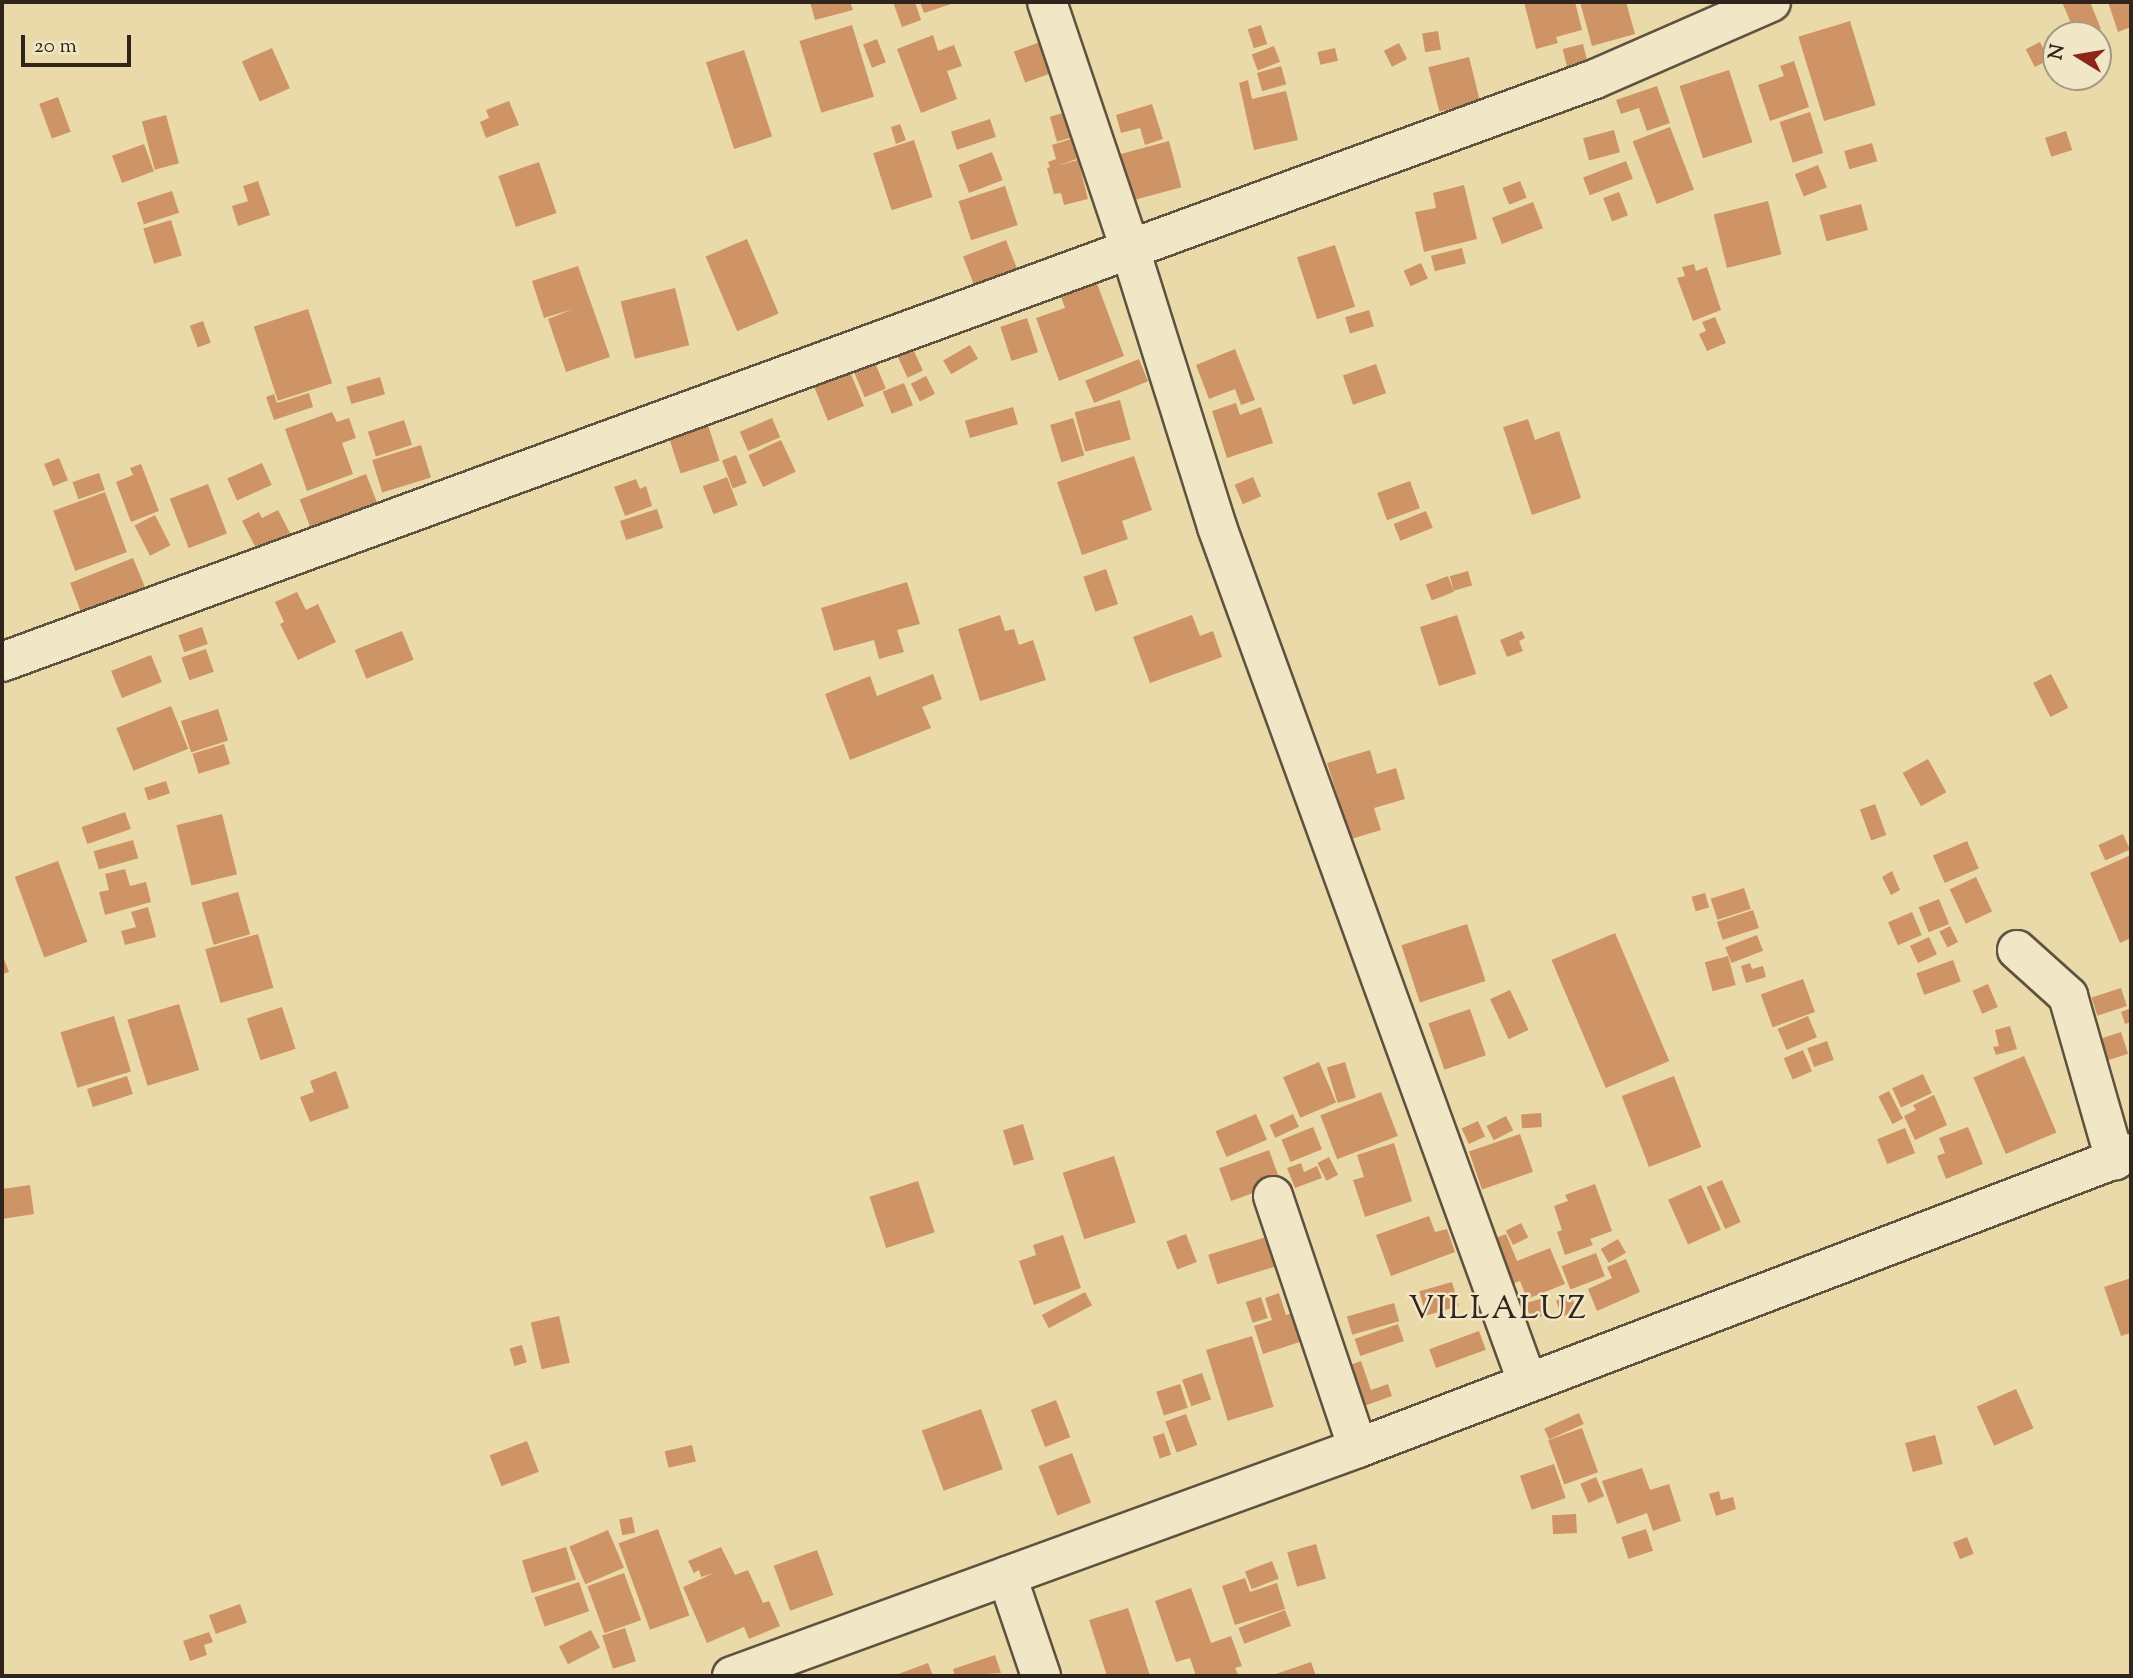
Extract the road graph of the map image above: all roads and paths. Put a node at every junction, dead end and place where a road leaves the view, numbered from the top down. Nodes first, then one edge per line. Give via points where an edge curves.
1 (1047, 2) edge
2 (1771, 2) edge
3 (1130, 249) junction
4 (2, 662) edge
5 (2017, 950) dead end
6 (2123, 1156) edge
7 (1273, 1196) dead end
8 (1527, 1381) junction
9 (1358, 1448) junction
10 (1007, 1576) junction
11 (732, 1676) edge
12 (1041, 1676) edge

1 - 3 street
2 - 3 street via 1595,79
3 - 4 street
3 - 8 street via 1217,527
5 - 6 street via 2068,996
6 - 8 street
7 - 9 street
8 - 9 street
9 - 10 street
10 - 11 street
10 - 12 street

